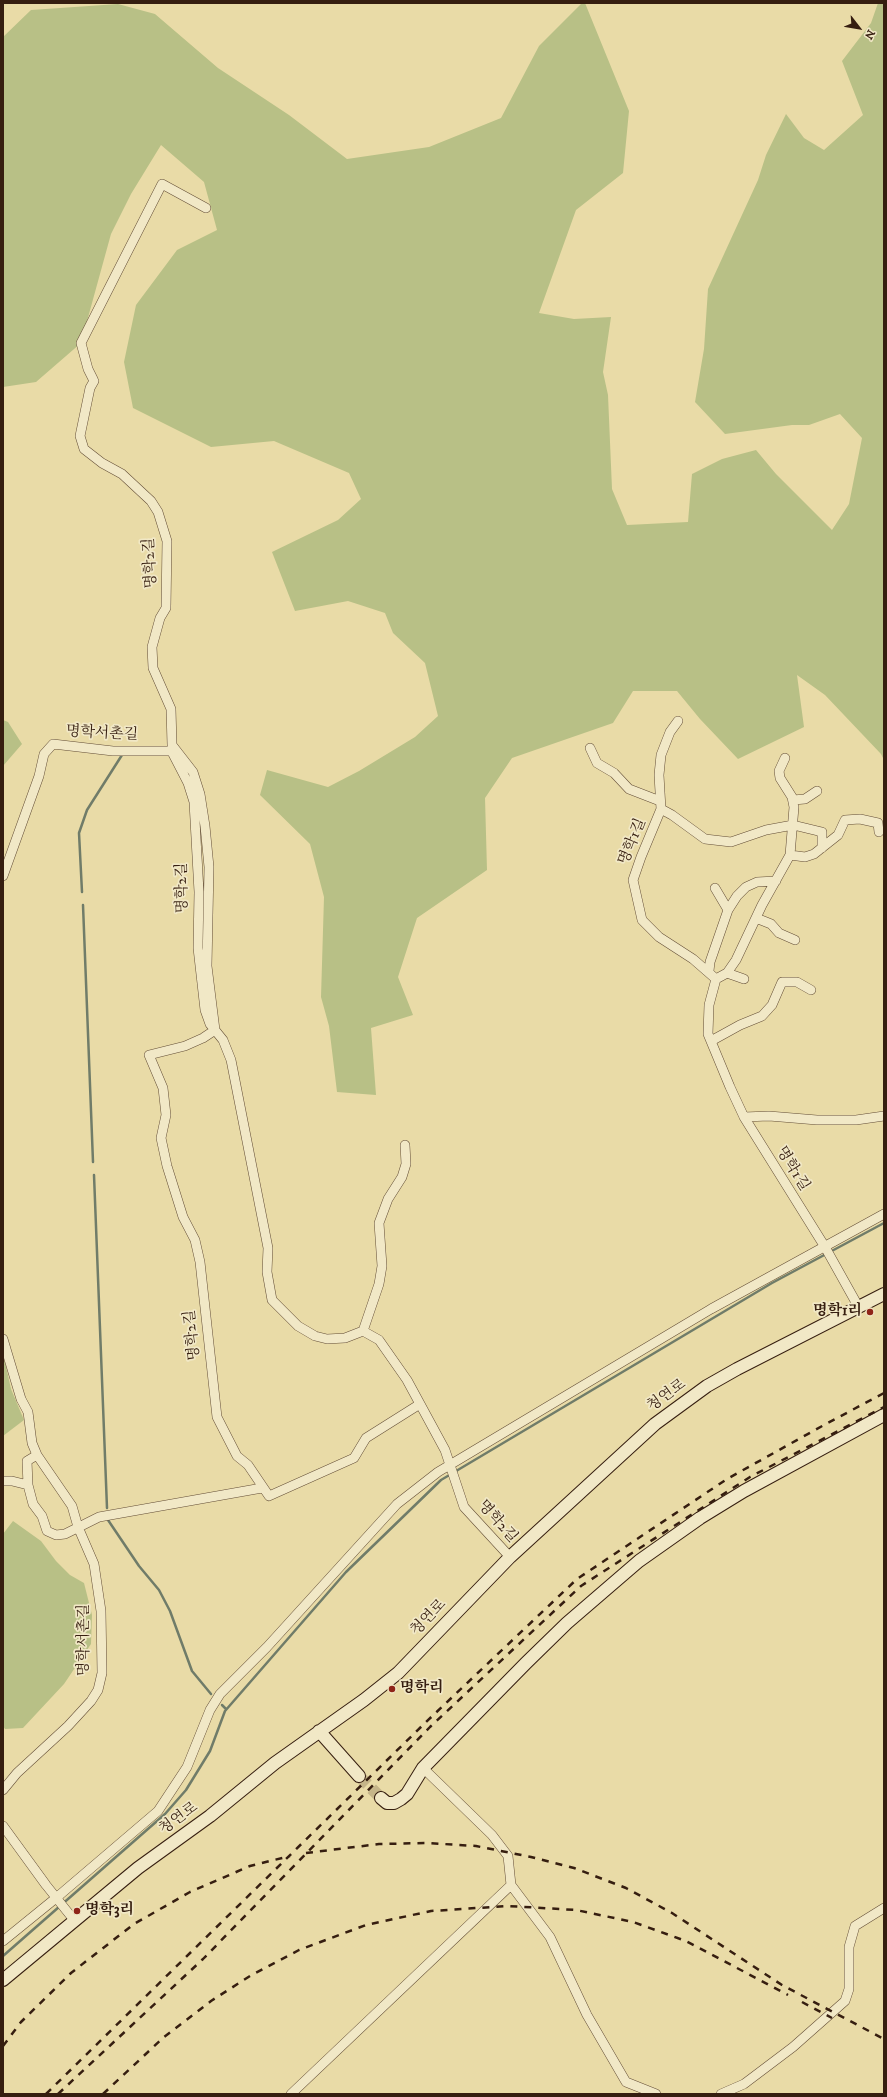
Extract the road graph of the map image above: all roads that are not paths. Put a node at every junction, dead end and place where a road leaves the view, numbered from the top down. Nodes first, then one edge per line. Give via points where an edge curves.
1 (206, 208) dead end
2 (678, 721) dead end
3 (590, 748) dead end
4 (174, 751) junction
5 (785, 758) dead end
6 (817, 791) dead end
7 (793, 800) junction
8 (660, 805) junction
9 (793, 824) junction
10 (879, 832) dead end
11 (822, 848) junction
12 (790, 855) junction
13 (3, 876) edge
14 (776, 881) junction
15 (715, 888) dead end
16 (728, 910) junction
17 (756, 918) junction
18 (795, 940) dead end
19 (709, 971) junction
20 (727, 973) junction
21 (716, 979) junction
22 (744, 979) dead end
23 (811, 990) dead end
24 (215, 1030) junction
25 (711, 1041) junction
26 (884, 1116) edge
27 (744, 1117) junction
28 (405, 1145) dead end
29 (884, 1214) edge
30 (825, 1248) junction
31 (884, 1294) edge
32 (858, 1306) junction
33 (363, 1331) junction
34 (3, 1338) edge
35 (420, 1404) junction
36 (884, 1416) edge
37 (37, 1455) junction
38 (451, 1467) junction
39 (3, 1481) edge
40 (28, 1485) junction
41 (262, 1488) junction
42 (78, 1527) junction
43 (510, 1557) junction
44 (319, 1731) junction
45 (423, 1768) junction
46 (359, 1776) tunnel mouth
47 (3, 1790) edge
48 (381, 1798) tunnel mouth
49 (3, 1826) edge
50 (511, 1885) junction
51 (56, 1898) junction
52 (884, 1908) edge
53 (74, 1920) junction
54 (3, 1941) edge
55 (3, 1980) edge
56 (291, 2094) edge
57 (656, 2094) edge
58 (721, 2094) edge

1 - 4 street, 명학2길 via 162,184 81,344 94,380 80,436 84,449 122,474 151,501 158,512 166,542 166,608 160,618 152,647 153,668 171,709
2 - 8 street, 명학1길 via 670,732 661,755
3 - 8 street, 명학1길 via 597,763 614,773 629,789
4 - 13 street, 명학서촌길 via 113,751 53,744 44,754
4 - 24 street, 명학2길 via 194,802 201,985 205,1010
5 - 7 street via 779,772 780,778
6 - 7 street via 805,799
7 - 9 street
8 - 9 street, 명학1길 via 705,839 732,842
8 - 19 street, 명학1길 via 633,880 642,920 659,937
9 - 11 street, 명학1길 via 822,832
9 - 12 street
10 - 11 street via 878,823 860,819 845,820 838,835
11 - 12 street via 805,857
12 - 14 street
14 - 16 street via 757,882 746,887
14 - 17 street
15 - 16 street
16 - 19 street
17 - 18 street via 771,924 779,933
17 - 20 street
19 - 21 street, 명학1길
20 - 21 street
20 - 22 street
21 - 25 street, 명학1길 via 709,1005 708,1034
23 - 25 street via 797,982 782,982 772,1005 762,1016
24 - 33 street, 명학2길 via 226,1047 236,1083 268,1248 266,1272 272,1300 298,1326 315,1336 327,1339 345,1338
24 - 41 street, 명학2길 via 185,1046 149,1055 163,1088 166,1115 162,1138 167,1166 183,1217 195,1240 200,1262 217,1417 237,1456 248,1465
25 - 27 street, 명학1길
26 - 27 street via 848,1120 757,1115
27 - 30 street, 명학1길
28 - 33 street via 406,1164 402,1177 388,1199 379,1223 382,1266 379,1284
29 - 30 street
30 - 32 street, 명학1길
30 - 38 street via 711,1309
31 - 32 main road, 청연로
32 - 43 main road, 청연로 via 737,1369 675,1409 633,1442
33 - 35 street via 379,1340
34 - 37 street, 명학서촌길 via 28,1412 32,1443
35 - 38 street via 437,1433
35 - 41 street via 366,1438 354,1458 269,1496
36 - 45 main road via 744,1491 639,1561 526,1662
37 - 40 street via 27,1461
37 - 42 street, 명학서촌길 via 72,1506
38 - 43 street, 명학2길 via 464,1507
38 - 51 street via 397,1504 267,1647 220,1694 210,1710 187,1767 158,1811
39 - 40 street
40 - 42 street via 47,1531 56,1535 65,1534
41 - 42 street via 99,1516
42 - 47 street, 명학서촌길 via 94,1564 99,1595 102,1673 98,1690 68,1726 36,1754
43 - 44 main road, 청연로 via 398,1673
44 - 46 main road
44 - 53 main road, 청연로 via 138,1868
45 - 48 main road via 401,1799 387,1803
45 - 50 street via 492,1835 508,1856
49 - 51 street
50 - 56 street
50 - 57 street via 550,1937 586,2016 626,2082
51 - 53 street
51 - 54 street
52 - 58 street via 855,1926 849,1947 849,1989 845,2001 787,2052 744,2084
53 - 55 main road, 청연로

